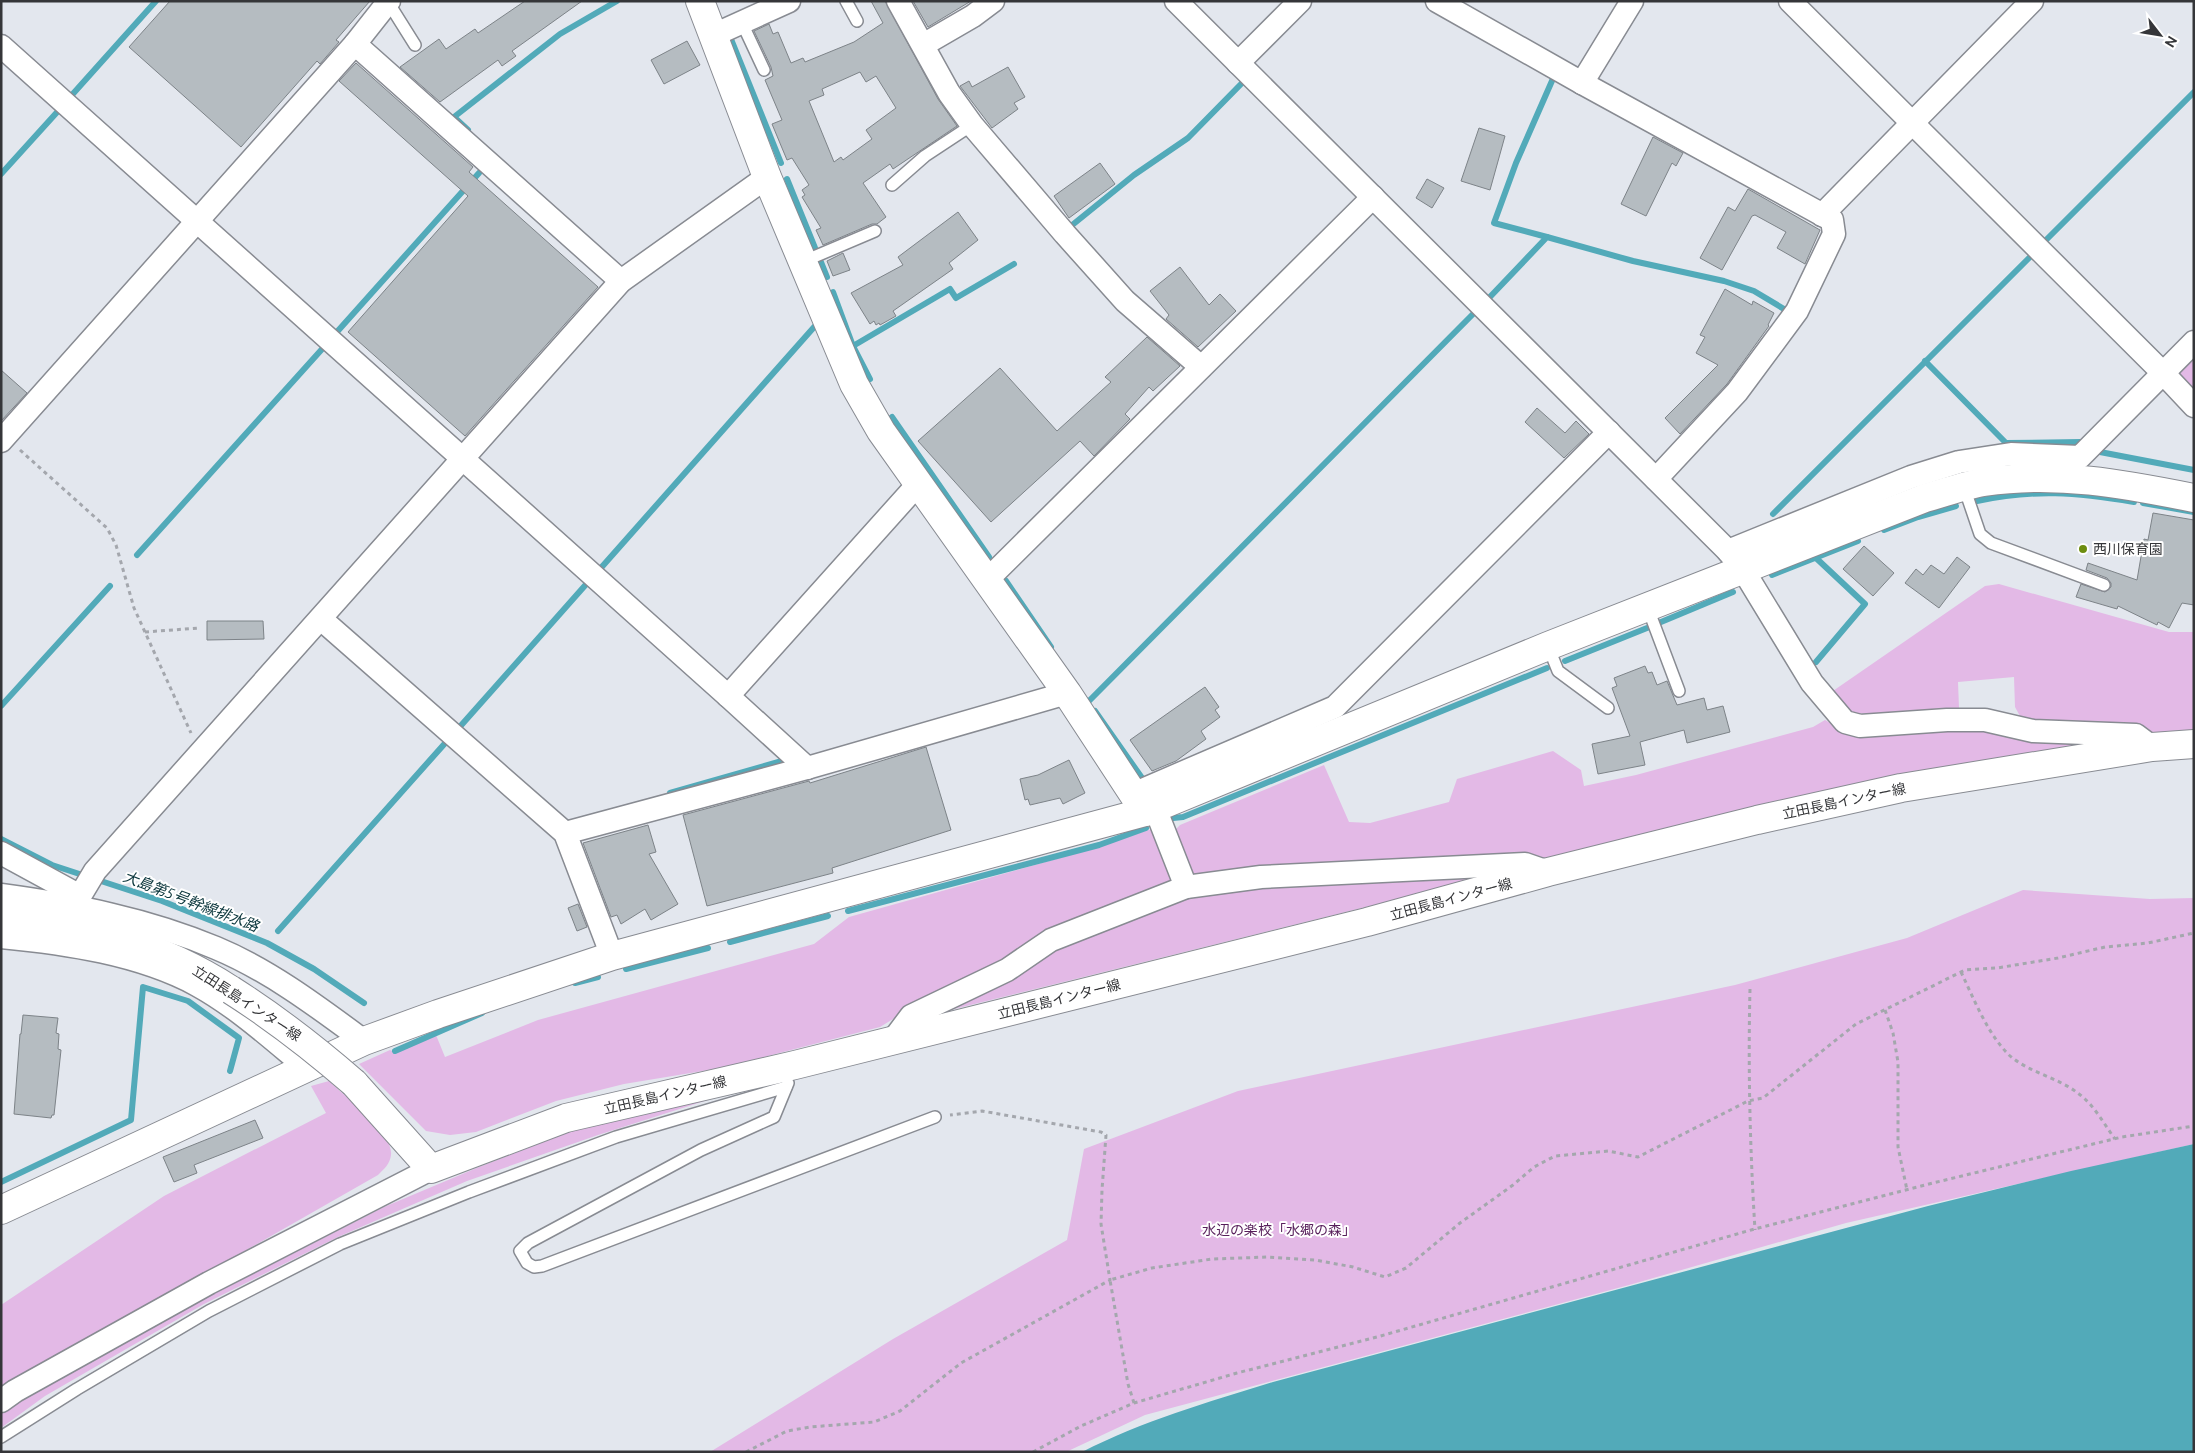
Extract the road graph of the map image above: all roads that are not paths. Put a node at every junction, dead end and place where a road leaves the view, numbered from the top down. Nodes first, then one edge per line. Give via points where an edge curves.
1 (700, 1) edge
2 (789, 1) edge
3 (846, 1) edge
4 (898, 1) edge
5 (993, 1) edge
6 (1176, 1) edge
7 (1300, 1) edge
8 (1437, 1) edge
9 (1632, 1) edge
10 (1790, 1) edge
11 (2032, 1) edge
12 (389, 2) edge
13 (857, 21) dead end
14 (742, 23) junction
15 (714, 35) junction
16 (355, 44) junction
17 (414, 45) dead end
18 (922, 45) junction
19 (1, 46) edge
20 (1238, 64) junction
21 (764, 70) dead end
22 (1582, 84) junction
23 (1912, 122) junction
24 (972, 125) junction
25 (767, 177) junction
26 (892, 185) dead end
27 (1373, 197) junction
28 (1822, 215) junction
29 (197, 221) junction
30 (876, 231) dead end
31 (802, 262) junction
32 (621, 281) junction
33 (2194, 342) edge
34 (1202, 367) junction
35 (2163, 373) junction
36 (2194, 406) edge
37 (1609, 432) junction
38 (3, 439) edge
39 (462, 458) junction
40 (1656, 479) junction
41 (918, 484) junction
42 (1964, 487) junction
43 (2194, 498) edge
44 (1735, 560) junction
45 (987, 580) junction
46 (2104, 585) dead end
47 (1647, 606) junction
48 (320, 619) junction
49 (1548, 646) junction
50 (1679, 691) dead end
51 (1067, 693) junction
52 (728, 696) junction
53 (1608, 708) dead end
54 (2194, 744) edge
55 (2152, 747) junction
56 (807, 768) junction
57 (1145, 804) junction
58 (565, 833) junction
59 (1, 853) edge
60 (1548, 872) junction
61 (1186, 887) junction
62 (1, 895) edge
63 (81, 897) junction
64 (1, 919) edge
65 (1, 937) edge
66 (612, 956) junction
67 (893, 1040) junction
68 (364, 1041) junction
69 (307, 1068) junction
70 (791, 1076) junction
71 (935, 1117) road end
72 (431, 1168) junction
73 (1, 1210) edge
74 (1, 1401) edge
75 (1, 1437) edge

1 - 15 street
2 - 14 street
3 - 13 lane
4 - 18 street
5 - 18 street
6 - 20 street
7 - 20 street
8 - 22 street
9 - 22 street
10 - 23 street
11 - 23 street
12 - 16 street
12 - 17 lane
14 - 15 street
14 - 21 lane
15 - 25 street
16 - 29 street
16 - 32 street
18 - 24 street via 949,93
19 - 29 street
20 - 27 street
22 - 28 street
23 - 28 street
23 - 35 street
24 - 26 lane via 925,156
24 - 34 street via 1125,300
25 - 31 street
25 - 32 street
27 - 34 street
27 - 37 street
28 - 40 street via 1832,220 1834,234 1797,311 1737,392
29 - 38 street
29 - 39 street
30 - 31 lane
31 - 41 street via 854,384 881,431
32 - 39 street
33 - 35 street
34 - 45 street
35 - 36 street
35 - 44 street via 2080,457 2011,454 1959,462 1911,477
37 - 40 street
37 - 57 street via 1335,707
39 - 48 street
39 - 52 street
40 - 44 street
41 - 45 street
41 - 52 street
42 - 43 street via 1983,482 2049,477 2113,482
42 - 44 street
42 - 46 lane via 1980,534 1991,543
44 - 47 street
44 - 55 street via 1812,683 1845,722 1860,726 1985,720 2033,731 2136,735
45 - 51 street
47 - 49 street
47 - 50 lane
48 - 58 street
48 - 63 street via 95,870
49 - 53 lane via 1558,671
49 - 57 street
51 - 56 street
51 - 57 street
52 - 56 street
54 - 55 street, 立田長島インター線
55 - 60 street, 立田長島インター線 via 1902,788
56 - 58 street
57 - 61 street
57 - 66 street
58 - 66 street
59 - 63 street
60 - 61 street via 1525,864 1261,877
60 - 67 street, 立田長島インター線 via 1357,925
61 - 67 street via 1051,940 1007,970 911,1016
62 - 63 street
63 - 68 street via 132,919 217,948 270,976
64 - 72 street, 立田長島インター線, bridge via 36,922 123,939 203,972 285,1026 354,1083
65 - 69 street via 51,941 143,963 197,985 247,1018
66 - 68 street
67 - 70 street, 立田長島インター線
68 - 69 street
69 - 73 street
70 - 71 lane via 774,1117 701,1150 528,1243 520,1251 523,1258 534,1267 542,1266
70 - 72 street, 立田長島インター線 via 566,1118
70 - 75 lane via 616,1137 340,1244 209,1312
72 - 74 street via 209,1283 15,1390

